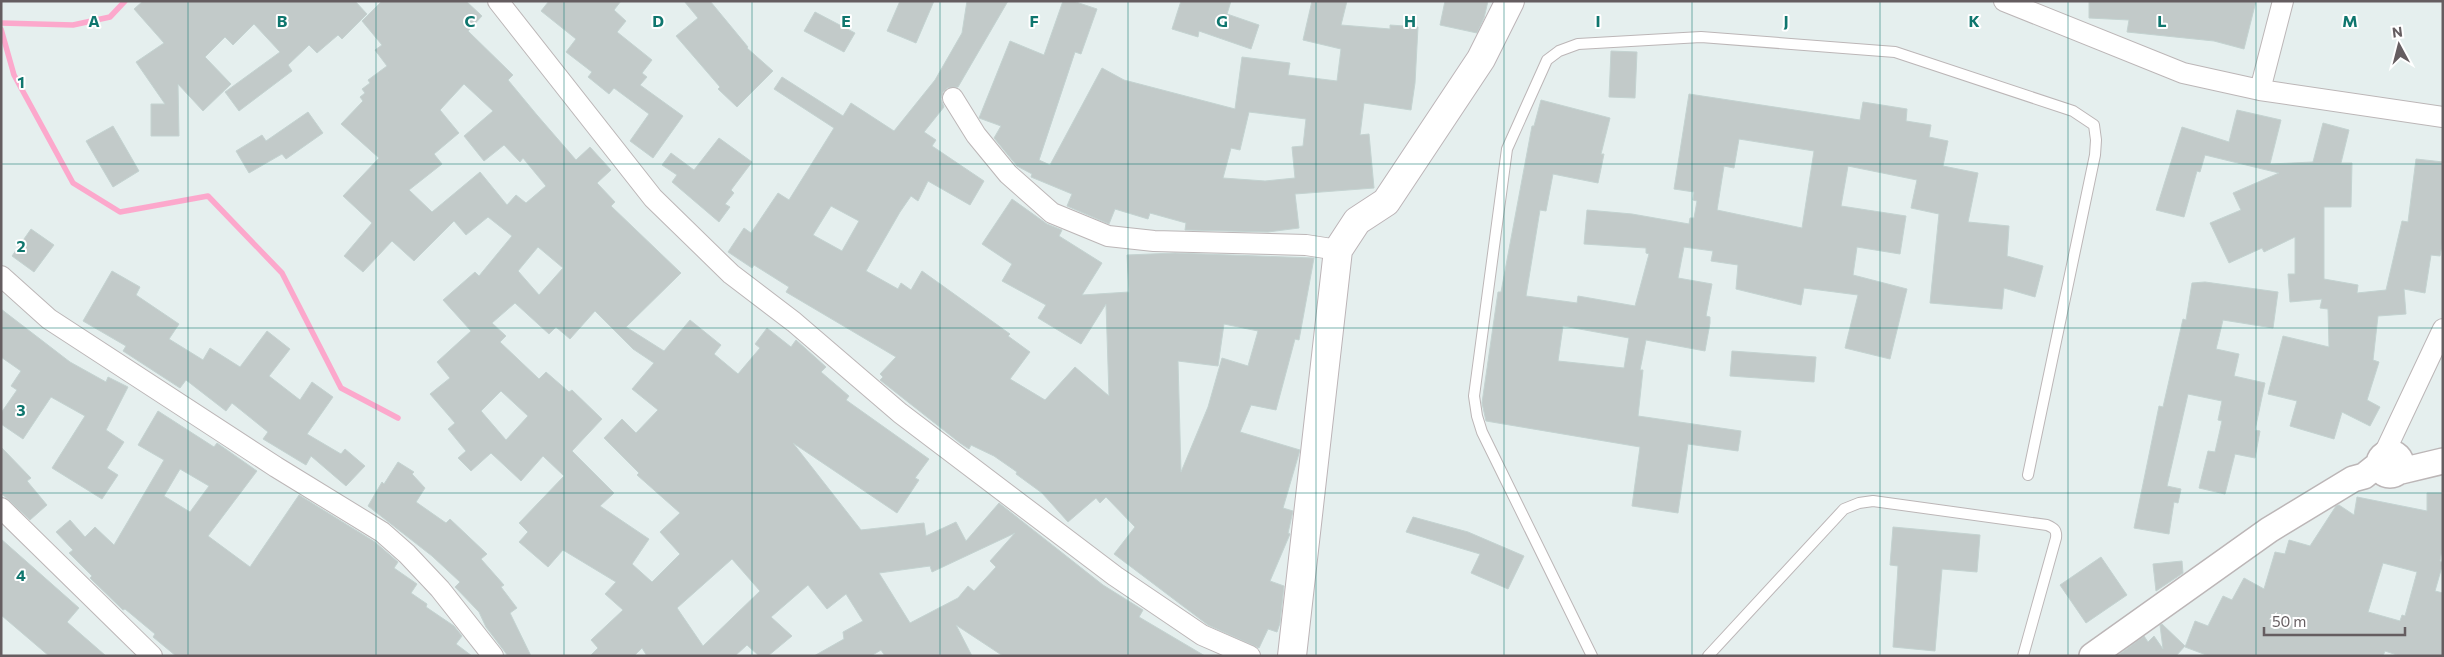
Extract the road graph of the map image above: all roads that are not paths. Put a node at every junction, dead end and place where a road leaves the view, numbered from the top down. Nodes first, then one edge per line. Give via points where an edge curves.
1 (1510, 1) edge
2 (2004, 1) edge
3 (2283, 1) edge
4 (506, 5) edge
5 (2260, 90) junction
6 (953, 98) dead end
7 (2443, 117) edge
8 (1338, 250) junction
9 (1, 276) edge
10 (2443, 329) edge
11 (2435, 463) edge
12 (2391, 464) junction
13 (2028, 474) dead end
14 (1, 508) edge
15 (152, 656) edge
16 (493, 656) edge
17 (1250, 656) edge
18 (1292, 656) edge
19 (1592, 656) edge
20 (1708, 656) edge
21 (2023, 656) edge
22 (2092, 656) edge

1 - 8 main road via 1481,59 1386,202 1357,221
2 - 5 street via 2183,73
3 - 5 street
4 - 17 street via 653,198 731,274 794,322 900,413 1115,576 1202,635
5 - 7 street
6 - 8 street via 976,135 1008,174 1030,194 1052,213 1108,236
8 - 18 main road
9 - 16 street via 49,319 382,532 408,554 440,589
10 - 12 street via 2394,431
11 - 12 street
12 - 22 street via 2368,481 2353,479 2269,530
13 - 19 lane via 2095,155 2094,125 2073,112 1894,52 1701,37 1578,44 1559,51 1547,60 1507,149 1474,396 1482,432
14 - 15 street
20 - 21 lane via 1844,509 1873,502 2054,528 2056,538

